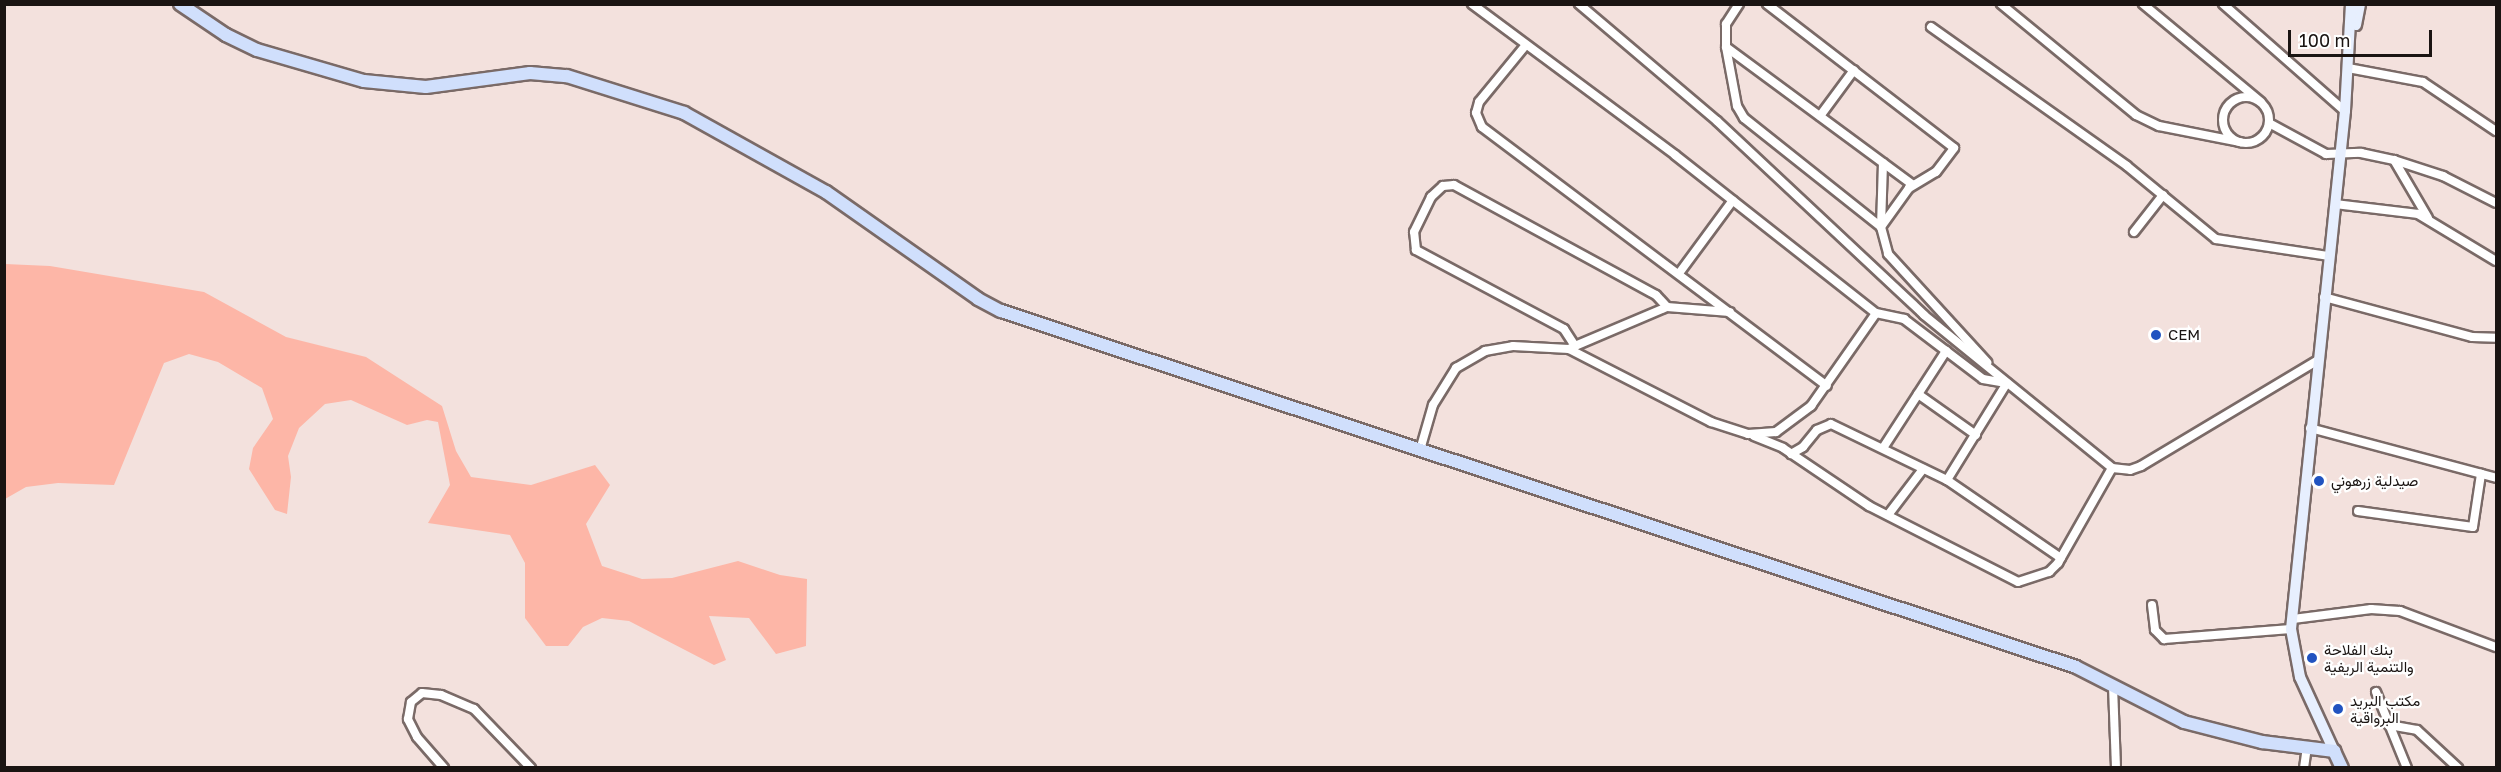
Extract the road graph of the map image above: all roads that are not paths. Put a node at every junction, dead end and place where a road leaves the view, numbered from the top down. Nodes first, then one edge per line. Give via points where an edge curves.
1 (180, 4) edge
2 (1472, 4) edge
3 (1579, 4) edge
4 (1739, 4) edge
5 (1767, 4) edge
6 (2001, 4) edge
7 (2143, 4) edge
8 (2223, 4) edge
9 (2352, 4) edge
10 (2360, 4) edge
11 (1931, 27) dead end
12 (1525, 46) junction
13 (1726, 47) junction
14 (2348, 64) junction
15 (1854, 70) junction
16 (2260, 102) junction
17 (2345, 111) junction
18 (1820, 116) junction
19 (2269, 123) junction
20 (2496, 131) edge
21 (2240, 142) junction
22 (2340, 151) junction
23 (2394, 160) junction
24 (1883, 163) junction
25 (1914, 185) junction
26 (2163, 195) junction
27 (1733, 200) junction
28 (2496, 203) edge
29 (2335, 204) junction
30 (2428, 218) junction
31 (1881, 227) junction
32 (2134, 232) dead end
33 (2328, 256) junction
34 (2496, 261) edge
35 (1680, 272) junction
36 (2324, 297) junction
37 (1667, 307) junction
38 (1730, 312) junction
39 (1876, 313) junction
40 (2496, 338) edge
41 (1572, 347) junction
42 (1946, 351) junction
43 (2318, 360) junction
44 (2007, 383) junction
45 (1827, 386) junction
46 (1918, 394) junction
47 (2310, 428) junction
48 (1748, 434) junction
49 (1976, 435) junction
50 (1883, 448) junction
51 (1420, 450) junction
52 (1791, 454) junction
53 (2112, 468) junction
54 (1923, 469) junction
55 (2481, 474) junction
56 (2496, 478) edge
57 (1947, 480) junction
58 (2358, 511) dead end
59 (1888, 515) junction
60 (2061, 558) junction
61 (2152, 605) dead end
62 (2292, 624) junction
63 (2496, 647) edge
64 (2113, 686) junction
65 (2376, 692) dead end
66 (2389, 724) junction
67 (2307, 747) junction
68 (2334, 751) junction
69 (444, 768) edge
70 (531, 768) edge
71 (2116, 768) edge
72 (2304, 768) edge
73 (2342, 768) edge
74 (2407, 768) edge
75 (2458, 768) edge

1 - 51 main road via 257,50 364,81 426,87 530,74 567,76 684,113 826,192 978,299 1001,311
2 - 12 street
3 - 44 street via 1717,121 1924,315
4 - 13 street via 1726,24
5 - 15 street
6 - 21 street via 2136,115 2159,126
7 - 16 street
8 - 17 street
9 - 14 main road
10 - 14 main road
11 - 26 street
12 - 27 street
12 - 35 street via 1479,102 1476,113 1482,127
13 - 18 street
13 - 31 street via 1737,106 1744,118
14 - 17 main road
14 - 20 street via 2422,82
15 - 18 street
15 - 25 street via 1954,148 1931,177
16 - 19 street
16 - 21 street via 2238,98 2226,108 2226,131
17 - 22 main road
18 - 24 street
19 - 21 street via 2256,141
19 - 22 street via 2326,154
22 - 23 street
22 - 29 main road
23 - 28 street via 2443,176
23 - 30 street
24 - 25 street
24 - 31 street
25 - 31 street
26 - 32 street
26 - 33 street via 2222,241
27 - 35 street
27 - 39 street
29 - 30 street via 2405,211
29 - 33 main road
30 - 34 street
31 - 44 street via 1888,254
33 - 36 main road
35 - 38 street
36 - 40 street via 2472,337
36 - 43 main road
37 - 38 street
37 - 41 street
37 - 41 street via 1656,295 1454,185 1443,186 1431,197 1414,232 1416,250 1564,329
38 - 45 street
39 - 42 street via 1904,319
39 - 45 street
41 - 48 street via 1711,422
41 - 51 street via 1498,347 1469,358 1438,395
42 - 44 street via 1983,379
42 - 46 street
43 - 47 main road
43 - 53 street via 2141,466 2130,470
44 - 49 street
44 - 53 street
45 - 48 street via 1791,425 1776,432
46 - 49 street
46 - 50 street
47 - 55 street
47 - 62 main road
48 - 52 street
49 - 57 street
50 - 52 street via 1831,424 1817,430
50 - 54 street
51 - 64 main road via 2076,667
52 - 59 street
53 - 60 street
54 - 57 street
54 - 59 street
55 - 56 street
55 - 58 street via 2474,527
57 - 60 street
59 - 60 street via 2012,581 2049,572
61 - 62 street via 2155,630 2164,639
62 - 63 street via 2371,609 2400,611
62 - 68 main road via 2300,676
64 - 67 main road via 2184,722 2262,742
64 - 71 street
65 - 66 street
66 - 74 street
66 - 75 street via 2417,730
67 - 68 main road
67 - 72 street
68 - 73 main road
69 - 70 street via 417,737 408,719 411,702 422,693 441,695 474,709

